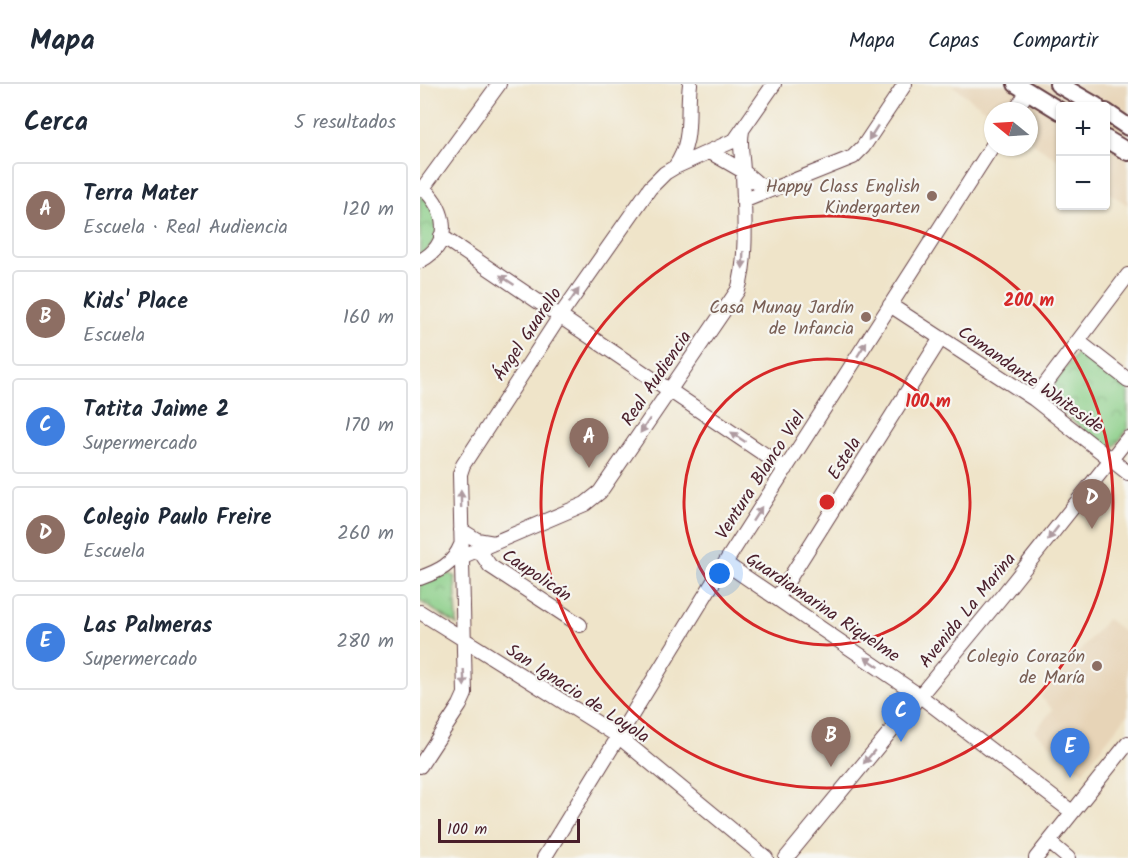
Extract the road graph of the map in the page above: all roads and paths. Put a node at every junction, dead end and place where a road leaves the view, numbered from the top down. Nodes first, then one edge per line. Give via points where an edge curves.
1 (499, 84) edge
2 (690, 84) edge
3 (774, 84) edge
4 (905, 84) edge
5 (1058, 84) edge
6 (1022, 88) edge
7 (1089, 102) edge
8 (1056, 109) edge
9 (1110, 115) edge
10 (1128, 127) edge
11 (742, 131) junction
12 (1110, 141) edge
13 (710, 152) junction
14 (1128, 152) edge
15 (986, 156) edge
16 (675, 167) junction
17 (743, 171) junction
18 (421, 188) edge
19 (776, 189) junction
20 (743, 201) junction
21 (441, 236) junction
22 (420, 261) edge
23 (1128, 275) edge
24 (890, 305) junction
25 (560, 316) junction
26 (941, 338) junction
27 (1078, 341) junction
28 (1128, 381) edge
29 (669, 390) junction
30 (1034, 399) junction
31 (1128, 438) edge
32 (1111, 459) junction
33 (786, 469) junction
34 (1128, 473) edge
35 (494, 543) junction
36 (461, 544) junction
37 (479, 550) junction
38 (725, 563) junction
39 (442, 569) junction
40 (420, 578) edge
41 (462, 578) junction
42 (777, 598) junction
43 (420, 612) edge
44 (580, 625) dead end
45 (465, 641) junction
46 (920, 696) junction
47 (618, 736) junction
48 (1128, 743) edge
49 (420, 766) edge
50 (1072, 812) junction
51 (1048, 842) junction
52 (544, 858) edge
53 (766, 858) edge
54 (786, 858) edge
55 (1036, 858) edge
56 (1068, 858) edge

1 - 18 street
2 - 16 street, Ángel Guarello via 688,140
3 - 11 street
4 -> 19 street via 858,153
5 - 7 main road
6 - 8 main road
9 - 10 main road
11 - 13 street, Ángel Guarello via 735,140
11 - 17 street, Real Audiencia
12 - 14 main road
13 - 16 street, Ángel Guarello
13 - 17 street
15 - 24 street, Ventura Blanco Viel
25 -> 16 street, Ángel Guarello via 650,188
17 - 19 street via 757,183
17 - 20 street, Real Audiencia
18 - 21 street via 441,213
19 - 20 street
20 -> 29 street, Real Audiencia via 743,264 738,290
21 - 22 street via 436,248
25 -> 21 street
23 - 27 street
24 - 26 street, Comandante Whiteside
33 -> 24 street, Ventura Blanco Viel
25 - 29 street
36 -> 25 street, Ángel Guarello via 463,465
26 - 30 street, Comandante Whiteside
26 - 42 street, Estela
27 - 28 street
27 - 30 street
33 -> 29 street
29 -> 35 street, Real Audiencia via 600,492 585,504
30 - 32 street, Comandante Whiteside
31 - 32 street, Avenida La Marina
32 - 34 street, Comandante Whiteside
32 -> 46 street, Avenida La Marina
38 -> 33 street, Ventura Blanco Viel
35 - 36 street via 477,540
35 - 37 street, Real Audiencia
36 - 37 street, Real Audiencia
36 - 39 street
36 - 41 street
37 - 44 street, Caupolicán via 490,566
38 - 42 street, Guardiamarina Riquelme
38 - 47 street, Ventura Blanco Viel
39 - 40 street
39 - 41 street via 452,570
41 - 45 street
46 -> 42 street, Guardiamarina Riquelme
43 - 45 street, San Ignacio de Loyola
45 - 47 street, San Ignacio de Loyola
45 -> 49 street via 463,700
46 - 50 street, Guardiamarina Riquelme
46 -> 54 street, Avenida La Marina
47 - 52 street, Ventura Blanco Viel
47 - 53 street, San Ignacio de Loyola
48 - 50 street
50 - 51 street
51 - 55 street
51 - 56 street

